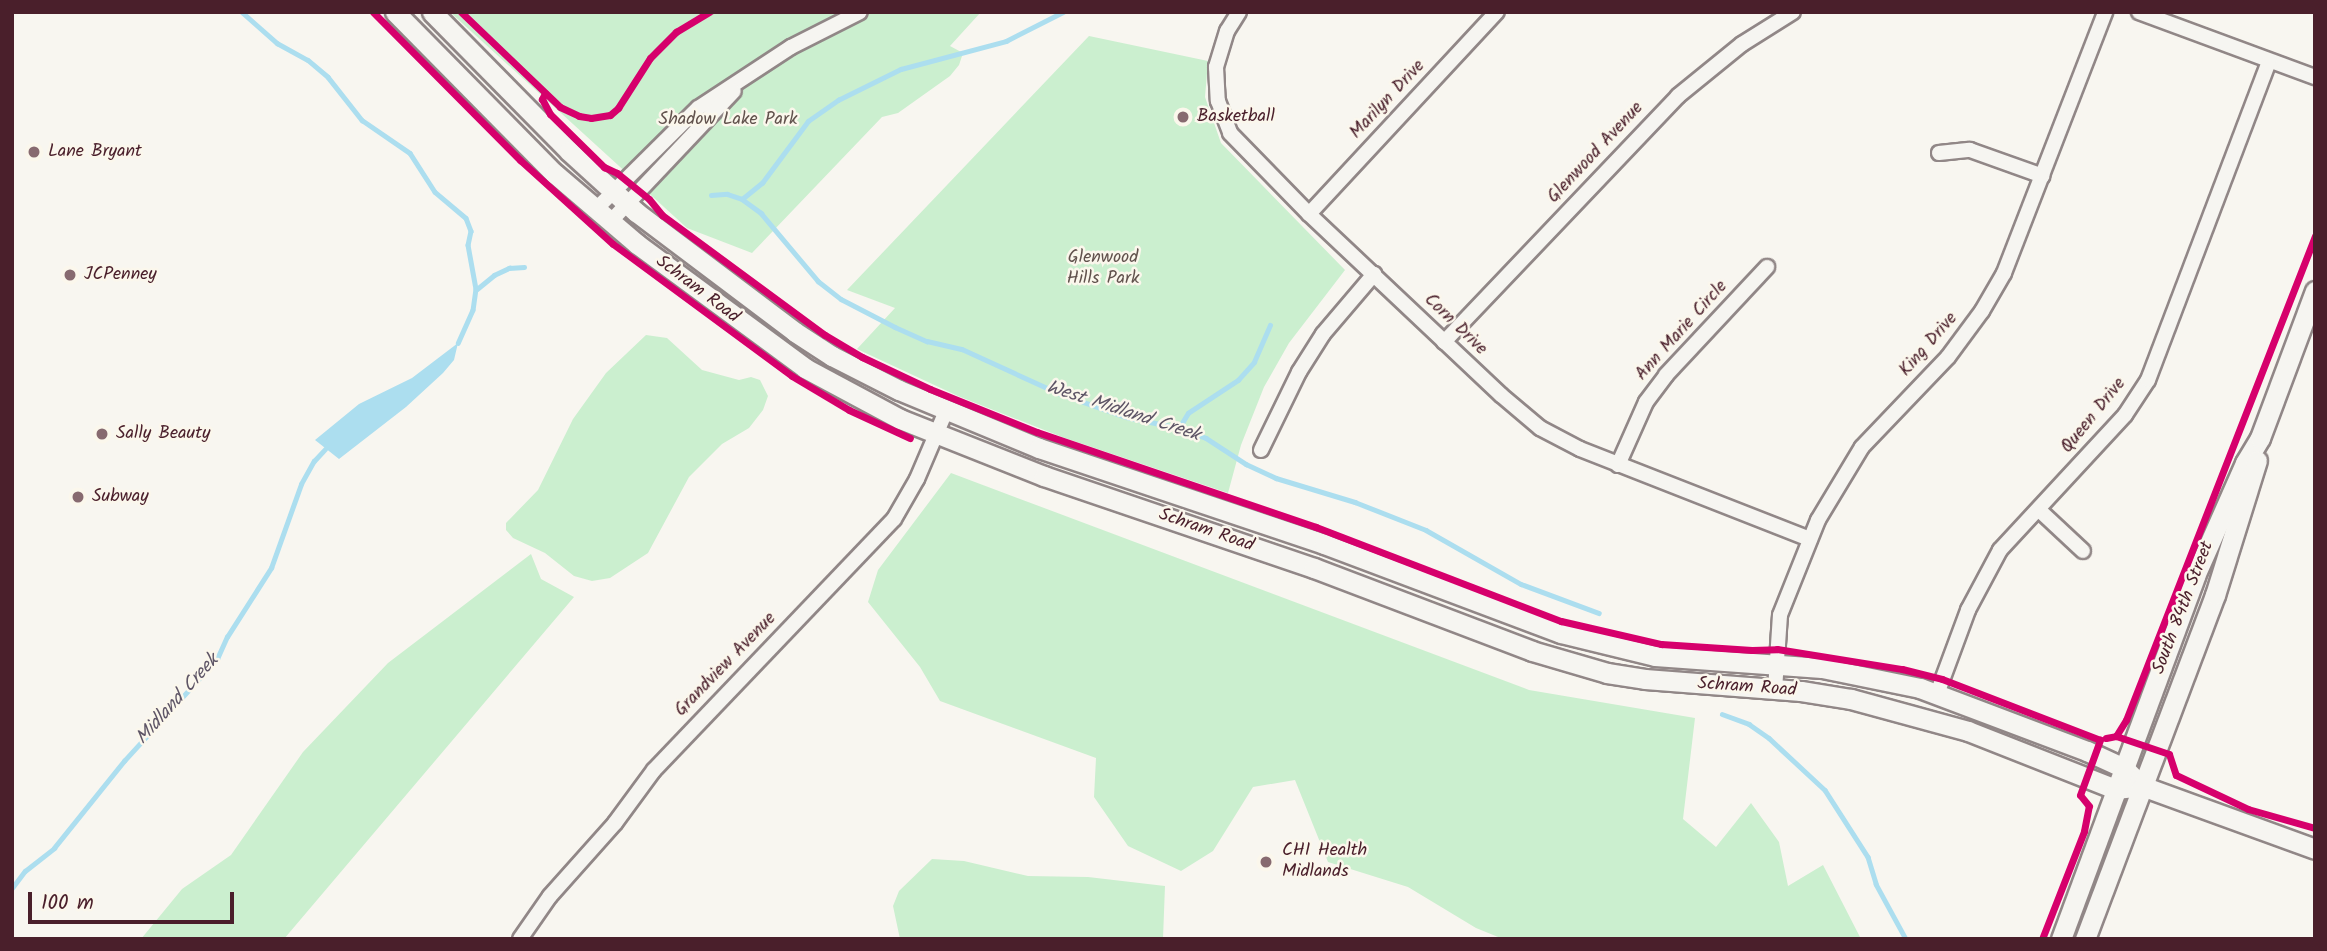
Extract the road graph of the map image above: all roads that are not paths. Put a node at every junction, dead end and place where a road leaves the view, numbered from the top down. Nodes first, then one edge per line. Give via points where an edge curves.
1 (395, 12) edge
2 (432, 12) edge
3 (860, 12) edge
4 (1239, 12) edge
5 (1497, 12) edge
6 (1793, 12) edge
7 (2105, 12) edge
8 (2139, 12) edge
9 (2269, 61) junction
10 (2315, 77) edge
11 (1939, 153) dead end
12 (2043, 176) junction
13 (620, 197) junction
14 (1309, 214) junction
15 (602, 216) junction
16 (1767, 267) dead end
17 (1374, 274) junction
18 (2315, 291) edge
19 (1444, 342) junction
20 (946, 411) junction
21 (937, 434) junction
22 (2260, 438) junction
23 (1261, 450) dead end
24 (1618, 465) junction
25 (2039, 510) junction
26 (1810, 539) junction
27 (2083, 551) dead end
28 (1776, 664) junction
29 (1775, 690) junction
30 (1937, 694) junction
31 (2124, 768) junction
32 (2142, 786) junction
33 (2115, 789) junction
34 (2315, 849) edge
35 (520, 939) edge
36 (2061, 939) edge
37 (2085, 939) edge

1 - 15 main road, Schram Road
2 - 13 main road, Schram Road via 569,152
3 - 13 street via 791,47 749,75
4 - 14 street, Corn Drive via 1216,67 1222,118 1243,150
5 - 14 street, Marilyn Drive
6 - 19 street, Glenwood Avenue via 1742,44 1670,104
7 - 12 street, King Drive
8 - 9 street
9 - 10 street
9 - 25 street, Queen Drive via 2148,380 2125,415
11 - 12 street via 1970,150
12 - 26 street, King Drive via 2004,273 1982,311 1948,357 1862,447
13 - 15 street
13 - 20 main road, Schram Road via 832,356
14 - 17 street, Corn Drive
15 - 21 main road, Schram Road via 805,368 863,401
16 - 24 street, Ann Marie Circle via 1666,375 1646,402
17 - 19 street, Corn Drive
17 - 23 street via 1323,334 1298,372
18 - 22 main road, South 84th Street
19 - 24 street, Corn Drive via 1540,428
20 - 21 street, Grandview Avenue
20 - 28 main road, Schram Road via 1039,448 1335,548 1561,634 1655,656
21 - 29 main road, Schram Road via 1044,476 1314,568 1532,652 1645,680
21 - 35 street, Grandview Avenue via 894,519 654,770
22 - 31 main road, South 84th Street via 2195,576
22 - 32 main road, South 84th Street via 2257,464 2216,595
24 - 26 street, Corn Drive
25 - 27 street
25 - 30 street, Queen Drive via 2000,550 1982,580
26 - 28 street, King Drive via 1780,615
28 - 29 street, King Drive
28 - 30 main road, Schram Road via 1857,674
29 - 33 main road, Schram Road via 1851,699 1925,717
30 - 31 main road, Schram Road
31 - 32 main road, Schram Road
31 - 33 main road, South 84th Street
32 - 33 main road, Schram Road
32 - 34 main road, Schram Road
32 - 37 main road, South 84th Street
33 - 36 main road, South 84th Street

